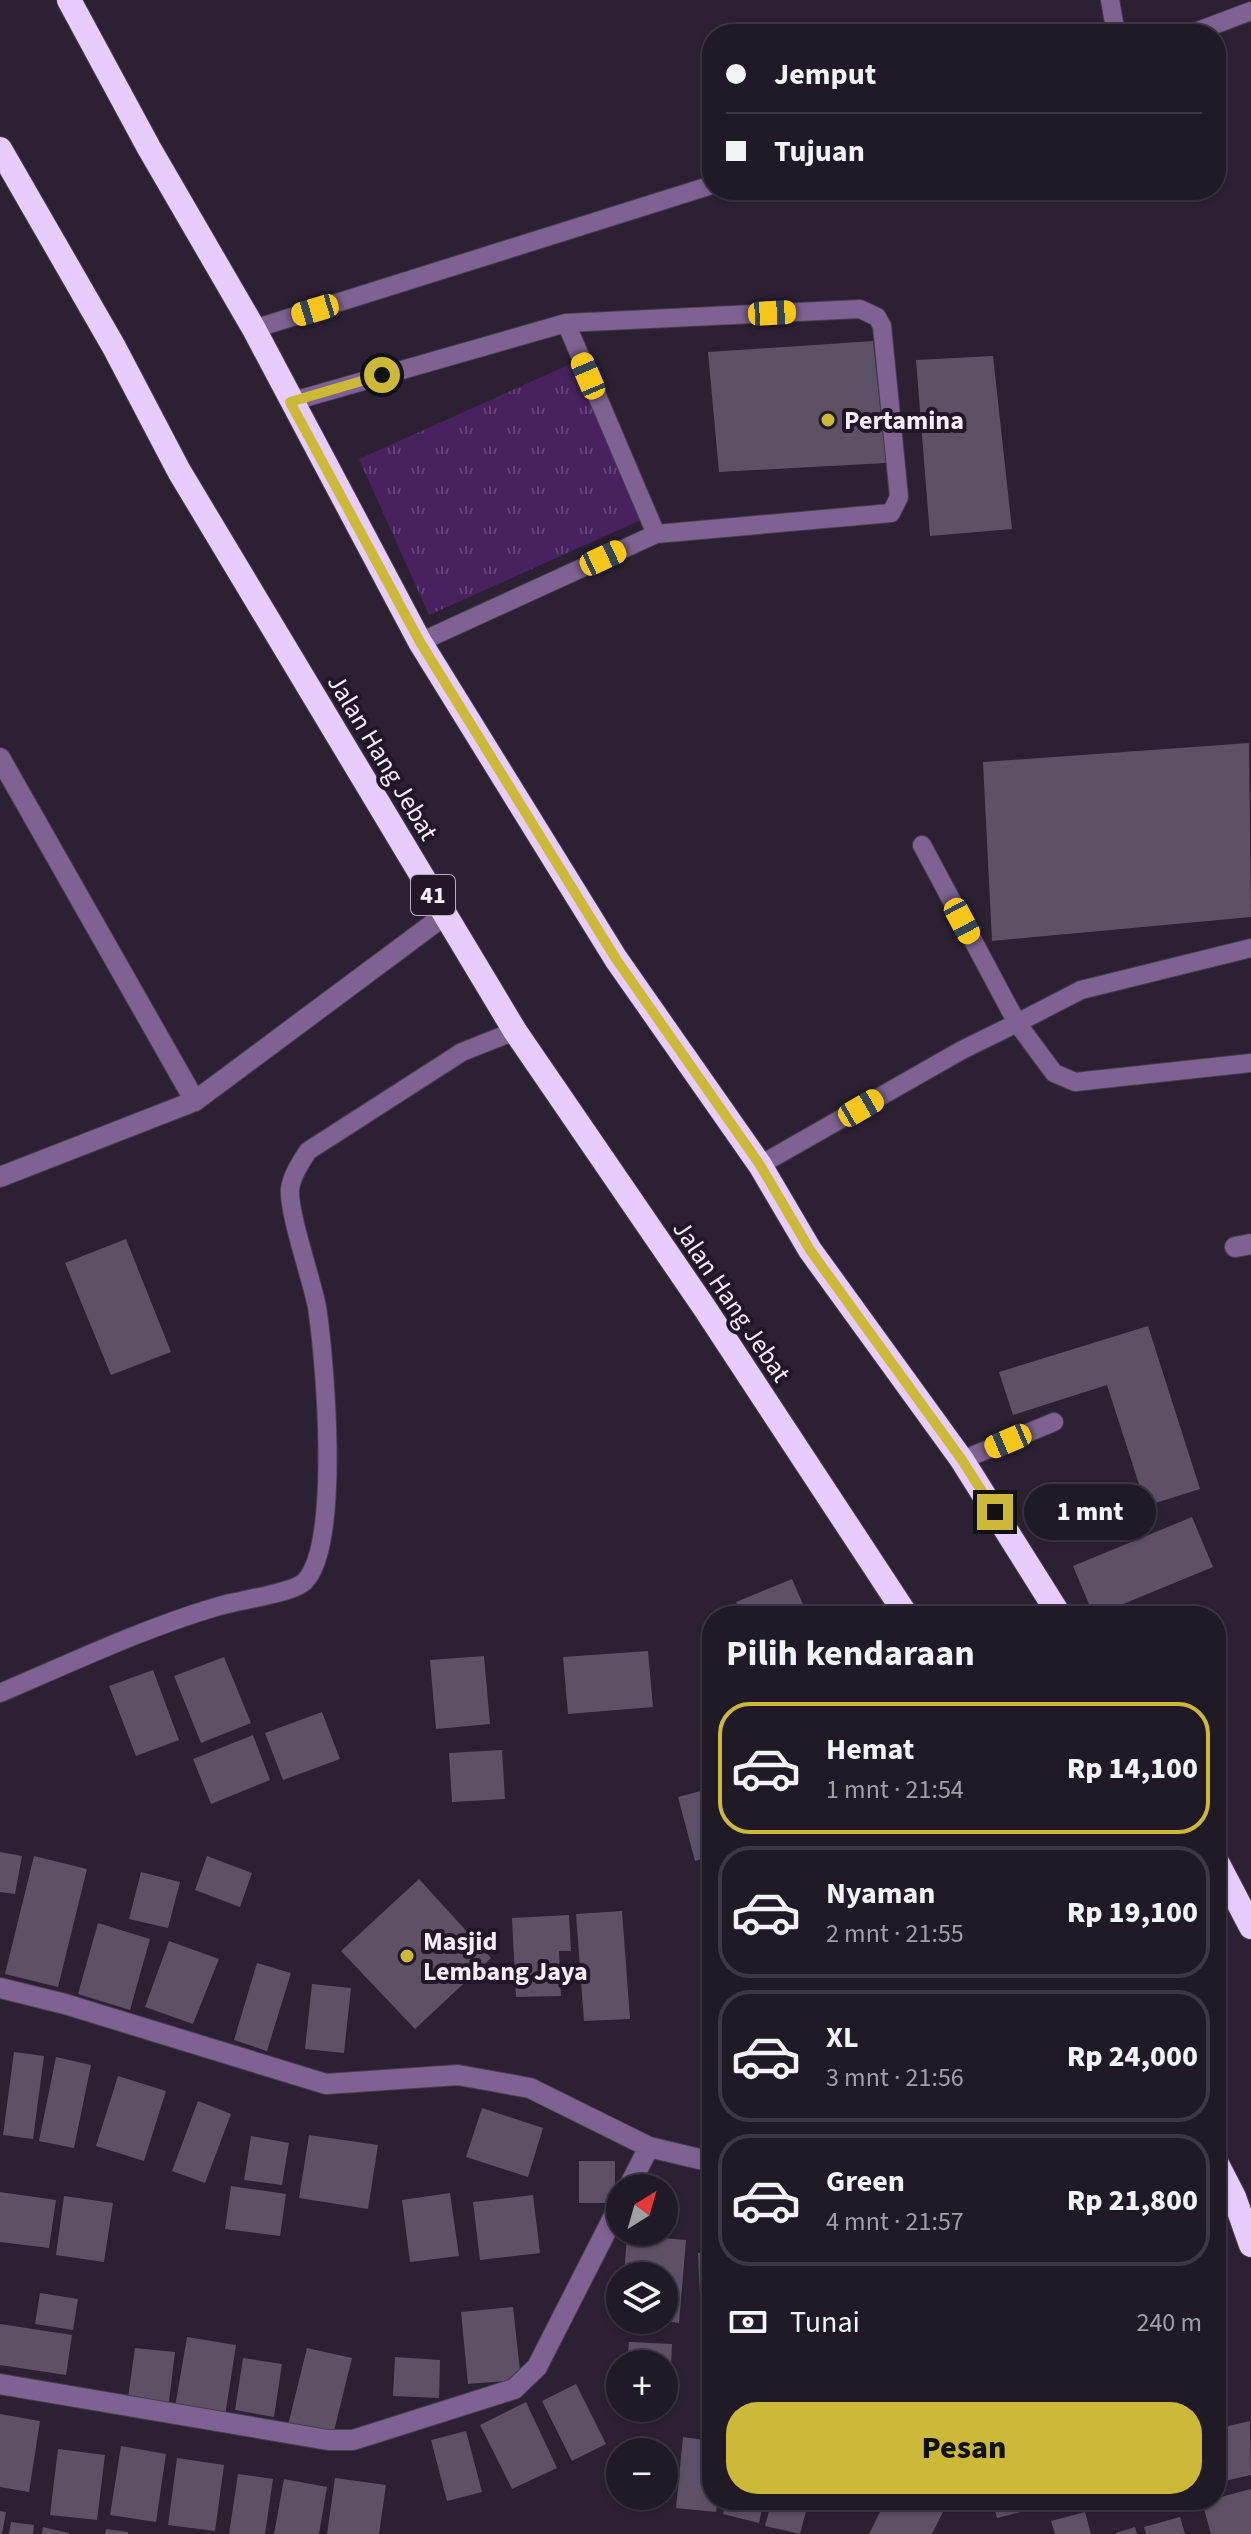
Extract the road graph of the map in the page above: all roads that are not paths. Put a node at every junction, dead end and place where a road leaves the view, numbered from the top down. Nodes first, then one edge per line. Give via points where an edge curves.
1 (69, 0) edge
2 (1110, 0) edge
3 (1251, 11) edge
4 (1114, 24) edge
5 (1217, 24) edge
6 (0, 149) edge
7 (702, 188) edge
8 (566, 323) junction
9 (254, 329) junction
10 (290, 402) junction
11 (656, 534) junction
12 (420, 642) junction
13 (0, 758) edge
14 (922, 845) dead end
15 (445, 915) junction
16 (1251, 948) edge
17 (1017, 1023) junction
18 (515, 1031) junction
19 (1251, 1063) edge
20 (195, 1101) junction
21 (760, 1165) junction
22 (0, 1177) edge
23 (1054, 1422) dead end
24 (962, 1460) junction
25 (900, 1606) edge
26 (1054, 1606) edge
27 (0, 1693) edge
28 (1226, 1879) edge
29 (1251, 1927) edge
30 (0, 1988) edge
31 (649, 2147) junction
32 (702, 2160) edge
33 (635, 2174) edge
34 (1226, 2200) edge
35 (606, 2231) edge
36 (1251, 2245) edge
37 (0, 2384) edge

1 - 9 highway
2 - 4 lane
3 - 5 lane
6 - 15 highway, Jalan Hang Jebat / 41 via 179,471
7 - 9 lane
8 - 10 lane
8 - 11 lane
8 - 11 lane via 860,309 877,317 882,326 899,497 891,513
9 - 10 highway
10 - 12 highway
11 - 12 lane
12 - 21 highway via 616,959
13 - 20 street
14 - 17 lane
15 - 18 highway, Jalan Hang Jebat / 41
15 - 20 street
16 - 17 lane via 1081,990
17 - 19 lane via 1054,1073 1075,1082
17 - 21 lane
18 - 25 highway, Jalan Hang Jebat / 41
18 - 27 lane via 462,1052 308,1151 297,1168 290,1191 317,1308 328,1434 322,1545 305,1582 291,1592 256,1595 159,1624
20 - 22 street
21 - 24 highway via 810,1250
23 - 24 lane
24 - 26 highway
28 - 29 highway
30 - 31 street via 326,2084 458,2075 530,2088
31 - 32 street
31 - 33 street
34 - 36 highway
35 - 37 street via 525,2381 353,2440

